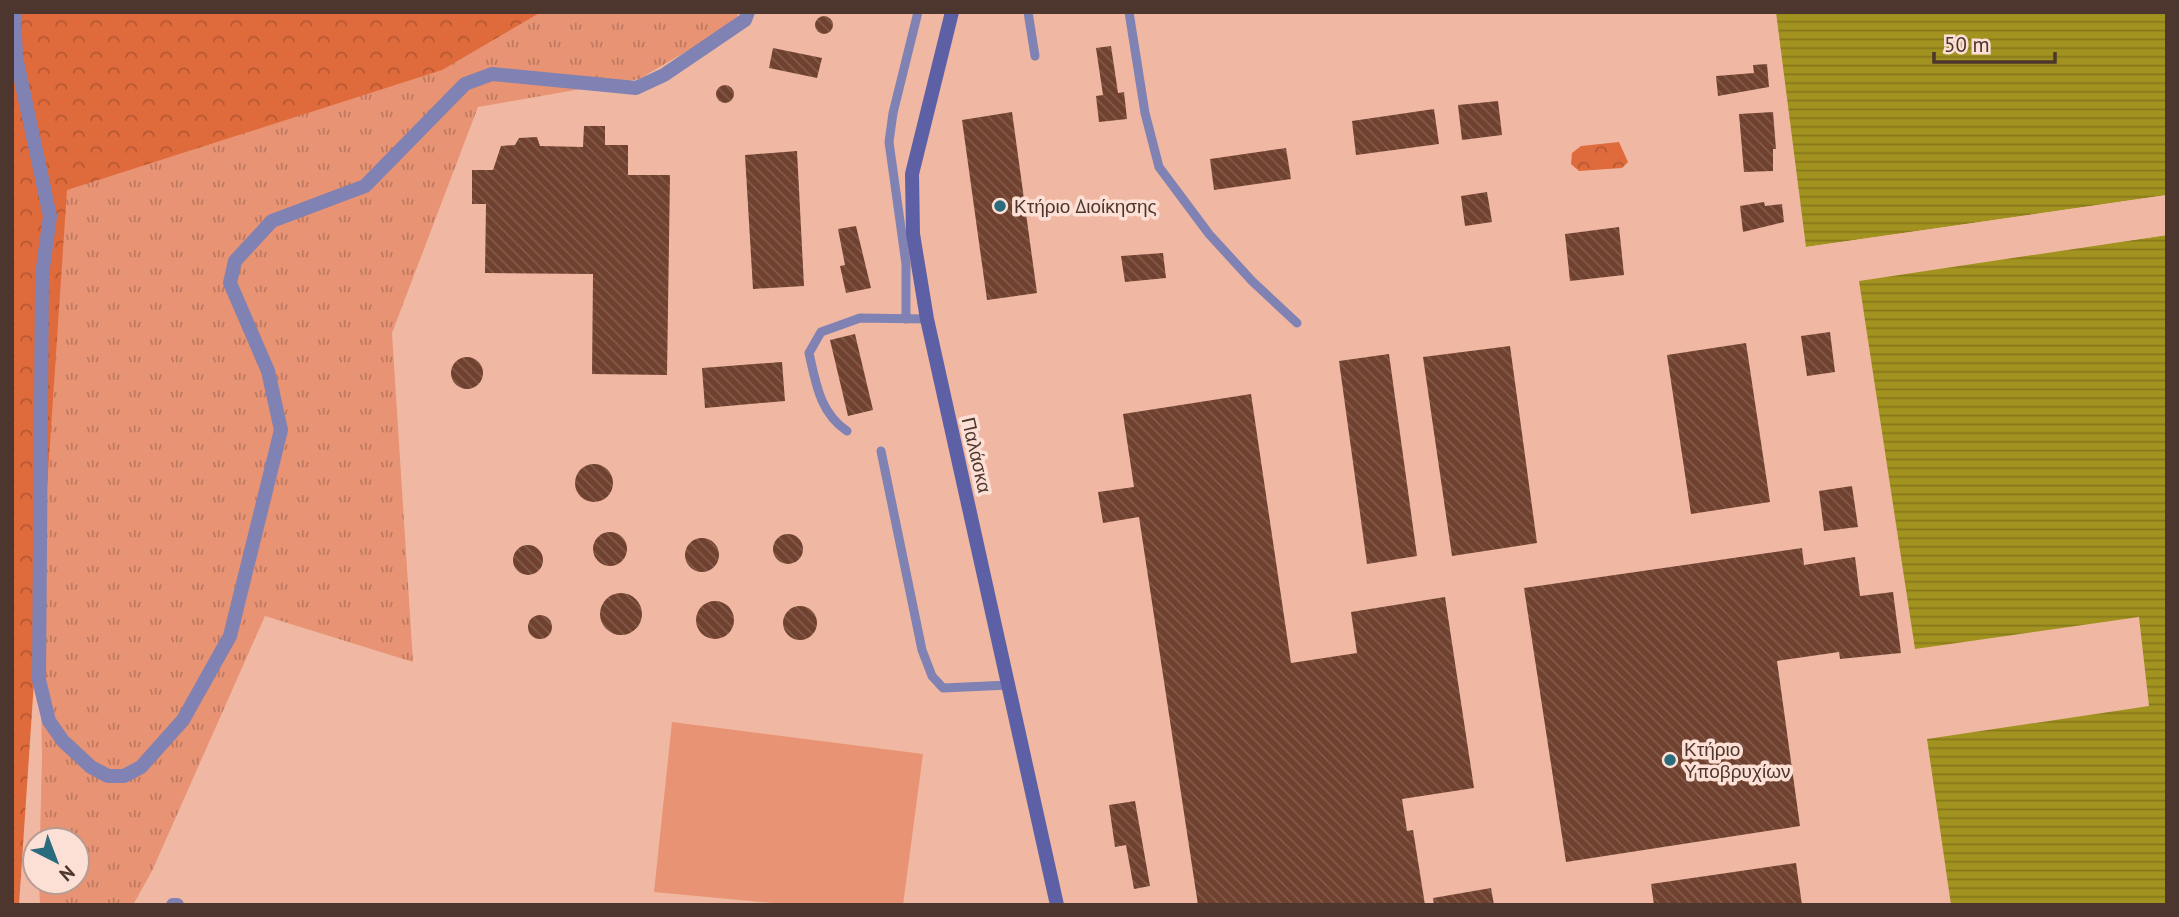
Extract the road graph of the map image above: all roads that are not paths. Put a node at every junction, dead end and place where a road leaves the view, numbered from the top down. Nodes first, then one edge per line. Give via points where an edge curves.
1 (14, 12) edge
2 (748, 12) edge
3 (918, 12) edge
4 (951, 12) edge
5 (1028, 12) edge
6 (1129, 12) edge
7 (1035, 56) dead end
8 (906, 319) junction
9 (927, 319) junction
10 (1297, 323) dead end
11 (847, 431) dead end
12 (881, 451) dead end
13 (1009, 685) junction
14 (1057, 905) edge

1 - 2 street via 16,57 50,216 42,275 39,680 49,721 63,741 108,776 124,776 161,748 183,720 230,636 278,443 281,430 268,371 230,283 235,261 272,221 365,186 465,84 492,74 636,88 664,75 745,20
3 - 8 lane via 889,142 906,264
4 - 9 street, Παλάσκα via 912,174 913,234
5 - 7 lane
6 - 10 lane via 1144,113 1159,167 1209,234
8 - 9 lane
8 - 11 lane via 860,318 821,332 808,353 830,420
9 - 13 street, Παλάσκα
12 - 13 lane via 922,650 932,676 943,688
13 - 14 street, Παλάσκα

